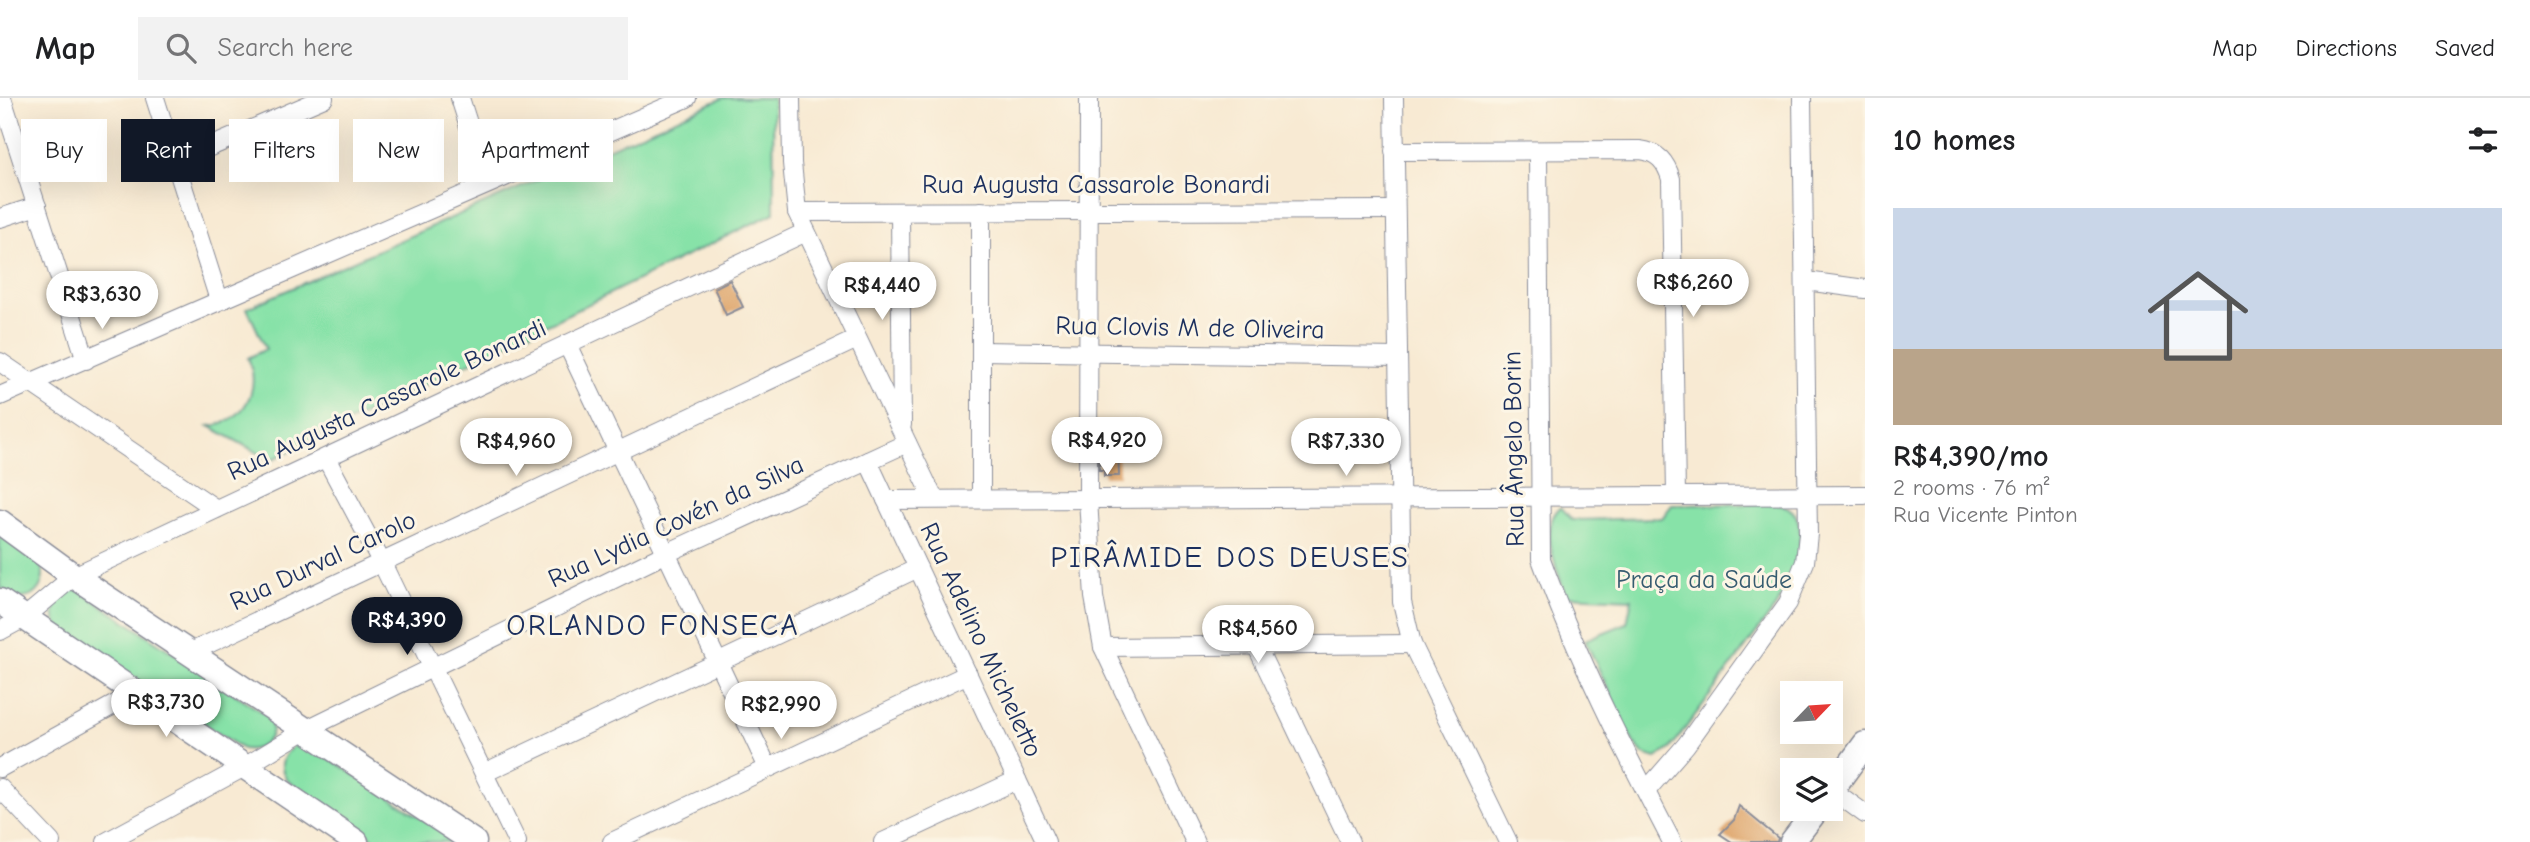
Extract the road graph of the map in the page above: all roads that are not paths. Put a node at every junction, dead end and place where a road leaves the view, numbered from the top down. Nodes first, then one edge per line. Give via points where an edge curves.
1 (2, 98) edge
2 (155, 98) edge
3 (460, 98) edge
4 (687, 98) edge
5 (791, 98) edge
6 (1089, 98) edge
7 (1394, 98) edge
8 (1801, 98) edge
9 (313, 100) edge
10 (162, 119) edge
11 (215, 144) edge
12 (1394, 151) junction
13 (1538, 152) junction
14 (181, 182) edge
15 (487, 183) junction
16 (37, 206) junction
17 (1395, 210) junction
18 (981, 211) junction
19 (1088, 211) junction
20 (797, 212) junction
21 (900, 212) junction
22 (0, 218) edge
23 (806, 232) junction
24 (1806, 281) junction
25 (1865, 289) edge
26 (219, 300) junction
27 (858, 339) junction
28 (567, 344) junction
29 (981, 351) junction
30 (1088, 353) junction
31 (1397, 357) junction
32 (86, 360) junction
33 (0, 362) edge
34 (31, 383) junction
35 (0, 396) edge
36 (905, 438) junction
37 (618, 452) junction
38 (326, 458) junction
39 (868, 461) junction
40 (1807, 495) junction
41 (1865, 495) edge
42 (1540, 496) junction
43 (1676, 496) junction
44 (1399, 497) junction
45 (886, 499) junction
46 (934, 499) junction
47 (981, 499) junction
48 (1088, 499) junction
49 (216, 509) junction
50 (0, 522) edge
51 (667, 553) junction
52 (382, 563) junction
53 (918, 568) junction
54 (74, 576) junction
55 (0, 601) edge
56 (24, 618) junction
57 (0, 631) edge
58 (1412, 643) junction
59 (1256, 645) junction
60 (1103, 647) junction
61 (191, 652) junction
62 (718, 663) junction
63 (433, 667) junction
64 (968, 674) junction
65 (137, 692) junction
66 (307, 729) junction
67 (1865, 744) edge
68 (246, 766) junction
69 (0, 768) edge
70 (768, 768) junction
71 (484, 773) junction
72 (1843, 775) edge
73 (1017, 780) junction
74 (0, 788) edge
75 (1646, 791) junction
76 (1843, 804) edge
77 (1865, 814) edge
78 (1809, 821) edge
79 (353, 841) edge
80 (51, 842) edge
81 (106, 842) edge
82 (474, 842) edge
83 (517, 842) edge
84 (612, 842) edge
85 (883, 842) edge
86 (1046, 842) edge
87 (1195, 842) edge
88 (1350, 842) edge
89 (1508, 842) edge
90 (1672, 842) edge
91 (1793, 842) edge

1 - 16 street
2 - 10 street
3 - 15 street
4 - 15 street
5 - 20 street
6 - 19 street
7 - 12 street
8 - 24 street
9 - 11 street
12 - 13 street
12 - 17 street
13 - 42 street, Rua Ângelo Borin
13 - 43 street via 1656,153 1671,178
14 - 26 street
15 - 26 street
16 - 22 street
16 - 32 street
17 - 19 street, Rua Augusta Cassarole Bonardi
17 - 31 street
18 - 19 street, Rua Augusta Cassarole Bonardi
18 - 21 street, Rua Augusta Cassarole Bonardi
18 - 29 street
19 - 30 street
20 - 21 street, Rua Augusta Cassarole Bonardi
20 - 23 street
21 - 36 street
23 - 27 street
23 - 28 street, Rua Augusta Cassarole Bonardi
24 - 25 street
24 - 40 street
26 - 32 street
27 - 36 street
27 - 37 street, Rua Durval Carolo
28 - 37 street
28 - 38 street, Rua Augusta Cassarole Bonardi
29 - 30 street, Rua Clovis M de Oliveira
29 - 47 street
30 - 31 street, Rua Clovis M de Oliveira
30 - 48 street
31 - 44 street
32 - 34 street
33 - 34 street
34 - 35 street
34 - 49 street
36 - 39 street, Rua Lydia Covén da Silva
36 - 46 street
37 - 51 street
37 - 52 street, Rua Durval Carolo
38 - 49 street, Rua Augusta Cassarole Bonardi
38 - 52 street
39 - 45 street, Rua Adelino Micheletto
39 - 51 street, Rua Lydia Covén da Silva
40 - 41 street
40 - 43 street
40 - 75 street via 1805,562 1788,603 1686,745
42 - 43 street
42 - 44 street
42 - 75 street, Rua Ângelo Borin via 1541,559 1555,598
44 - 48 street
44 - 58 street via 1402,602
45 - 46 street
45 - 53 street, Rua Adelino Micheletto
46 - 47 street
47 - 48 street
48 - 60 street via 1094,597
49 - 54 street, Rua Augusta Cassarole Bonardi
50 - 54 street
51 - 62 street
51 - 63 street, Rua Lydia Covén da Silva
52 - 61 street, Rua Durval Carolo
52 - 63 street
53 - 62 street
53 - 64 street, Rua Adelino Micheletto
54 - 56 street, Rua Augusta Cassarole Bonardi
54 - 61 street
55 - 56 street
56 - 57 street, Rua Augusta Cassarole Bonardi
56 - 65 street
58 - 59 street
58 - 89 street
59 - 60 street
59 - 88 street
60 - 87 street
61 - 66 street
62 - 70 street
62 - 71 street
63 - 66 street, Rua Lydia Covén da Silva
63 - 71 street
64 - 70 street
64 - 73 street, Rua Adelino Micheletto
65 - 68 street
65 - 69 street
66 - 68 street, Rua Lydia Covén da Silva
66 - 82 street
67 - 72 street
68 - 79 street
68 - 81 street, Rua Lydia Covén da Silva
70 - 84 street
71 - 83 street
73 - 85 street
73 - 86 street, Rua Adelino Micheletto
74 - 80 street
75 - 90 street, Rua Ângelo Borin
76 - 77 street
78 - 91 street

